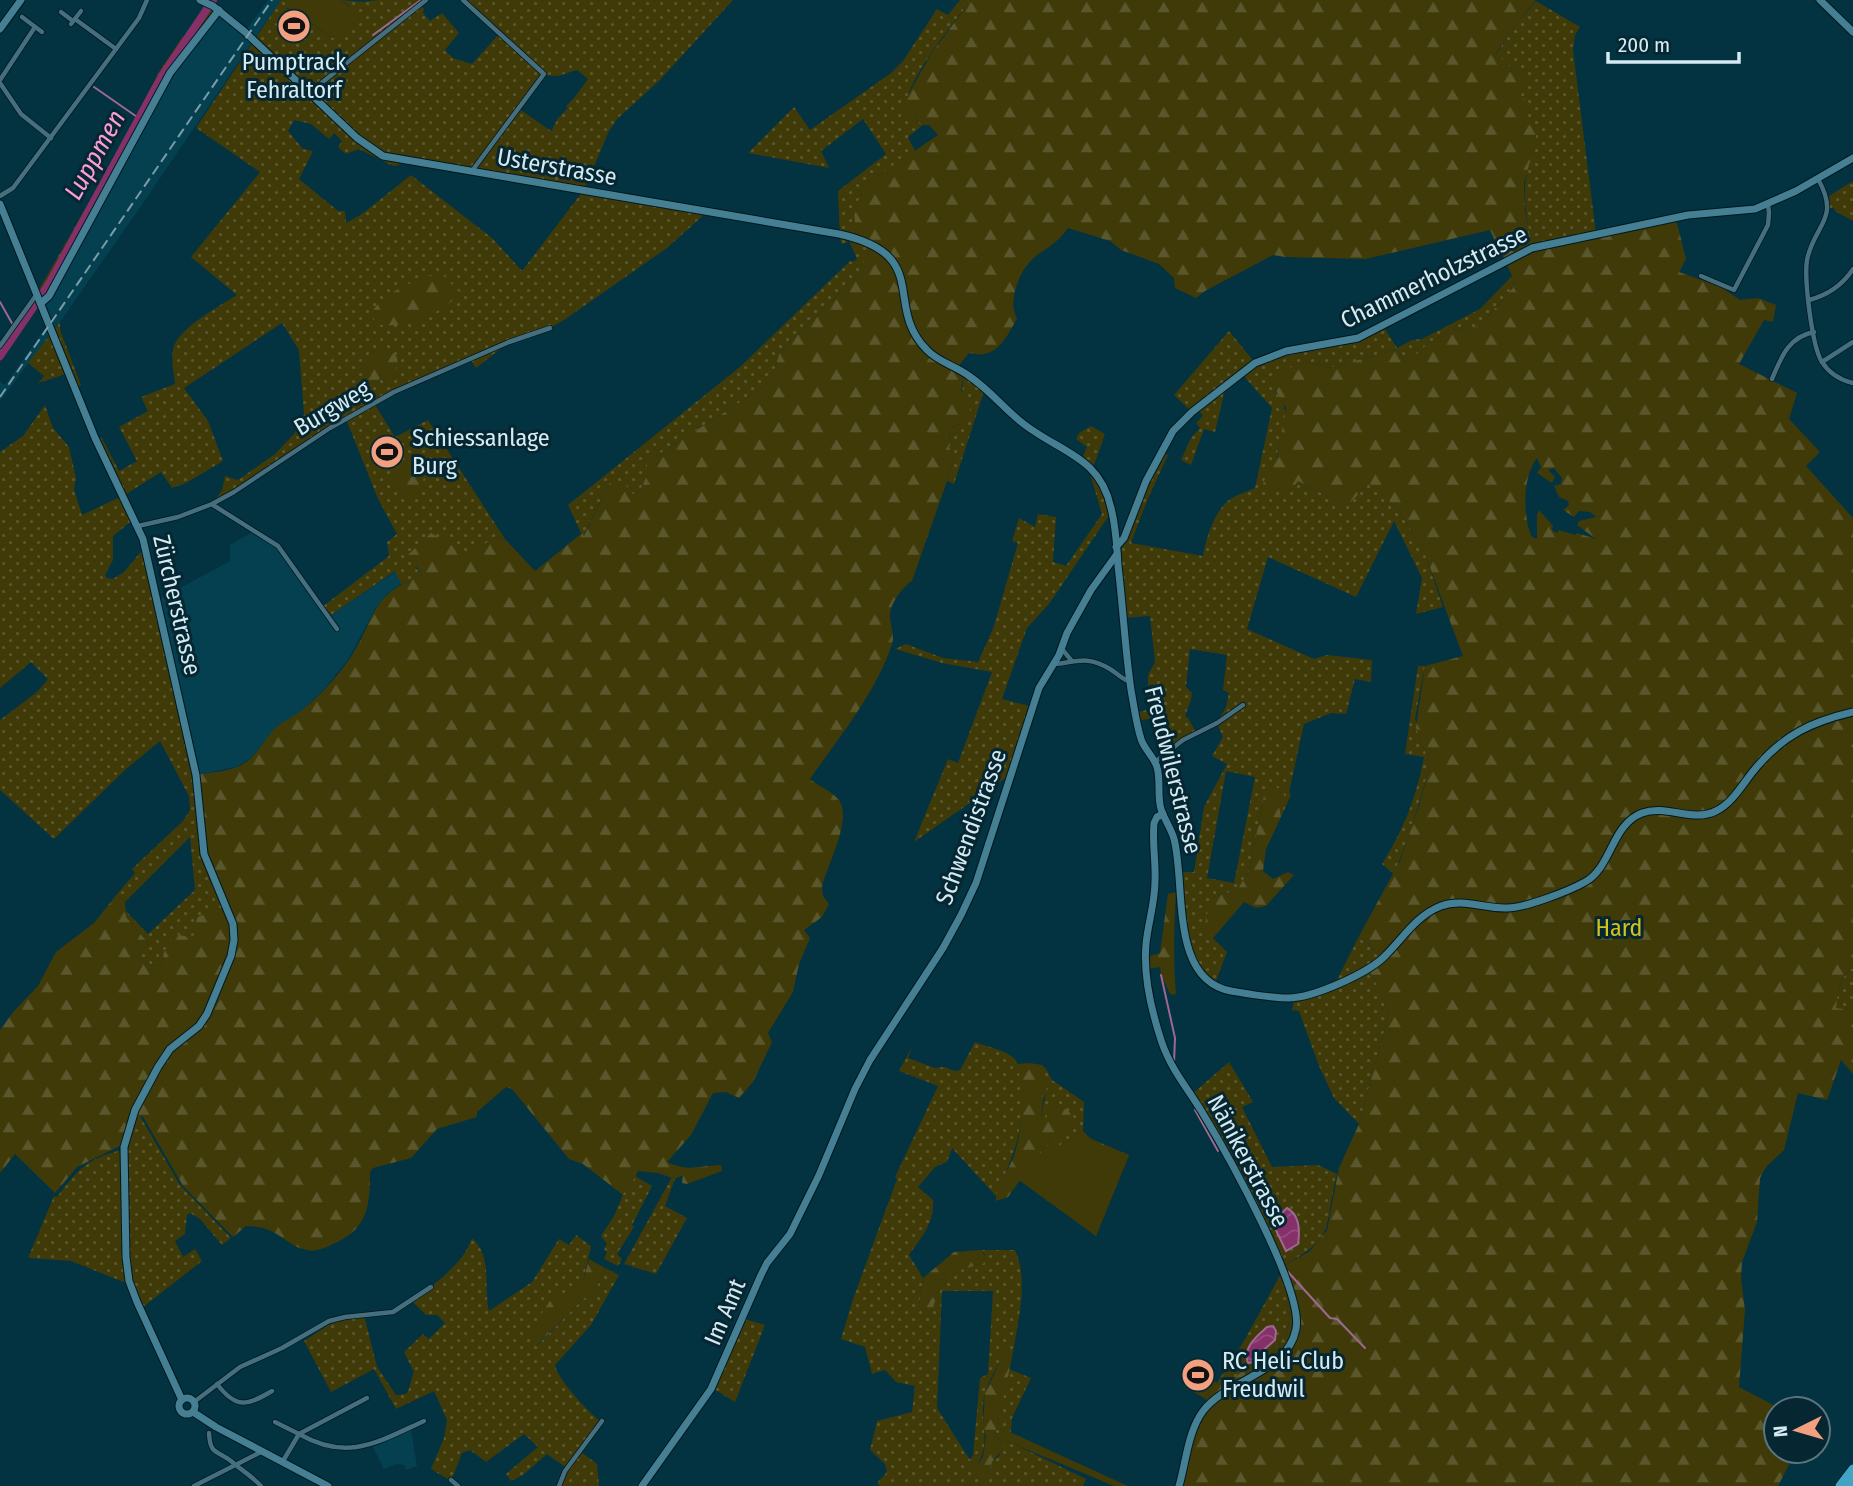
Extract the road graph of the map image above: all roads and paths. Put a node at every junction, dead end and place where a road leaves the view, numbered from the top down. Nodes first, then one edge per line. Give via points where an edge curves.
1 (21, 0) edge
2 (147, 0) edge
3 (200, 0) edge
4 (426, 0) edge
5 (463, 0) edge
6 (1820, 0) edge
7 (213, 7) junction
8 (81, 11) dead end
9 (61, 12) dead end
10 (22, 16) dead end
11 (73, 21) junction
12 (35, 27) junction
13 (0, 29) edge
14 (42, 32) dead end
15 (1853, 32) edge
16 (116, 49) junction
17 (0, 81) edge
18 (309, 93) junction
19 (51, 138) junction
20 (1853, 158) edge
21 (472, 172) junction
22 (1818, 179) junction
23 (0, 196) edge
24 (0, 204) edge
25 (1768, 204) junction
26 (9, 227) junction
27 (0, 230) edge
28 (1853, 269) edge
29 (1701, 276) dead end
30 (39, 299) junction
31 (1809, 300) junction
32 (911, 322) joint
33 (550, 328) dead end
34 (1814, 332) junction
35 (1853, 342) edge
36 (0, 346) edge
37 (1822, 362) junction
38 (1772, 380) dead end
39 (1853, 383) edge
40 (212, 504) junction
41 (138, 526) junction
42 (1117, 550) junction
43 (337, 629) dead end
44 (1062, 649) junction
45 (1071, 660) junction
46 (1053, 664) junction
47 (1130, 681) junction
48 (1243, 705) dead end
49 (1853, 712) edge
50 (1155, 762) junction
51 (1163, 814) junction
52 (831, 1146) joint
53 (431, 1287) dead end
54 (217, 1384) junction
55 (272, 1391) dead end
56 (367, 1398) dead end
57 (182, 1400) junction
58 (194, 1402) junction
59 (193, 1412) junction
60 (424, 1421) dead end
61 (602, 1421) dead end
62 (275, 1422) dead end
63 (209, 1433) dead end
64 (299, 1434) junction
65 (264, 1451) junction
66 (284, 1461) junction
67 (235, 1466) junction
68 (1853, 1469) edge
69 (1853, 1479) edge
70 (451, 1480) dead end
71 (194, 1486) edge
72 (261, 1486) edge
73 (328, 1486) edge
74 (458, 1486) edge
75 (559, 1486) edge
76 (642, 1486) edge
77 (1179, 1486) edge
78 (1840, 1486) edge
79 (1848, 1486) edge

1 - 13 street
2 - 16 street
3 - 7 street, Usterstrasse
4 - 18 street
5 - 21 street via 544,74
6 - 15 street via 1847,21
7 - 18 street, Usterstrasse
7 - 30 street via 170,73 55,285
8 - 11 street
9 - 11 street
10 - 12 street
11 - 16 street
12 - 14 street
12 - 17 street
16 - 19 street
17 - 19 street via 21,114
18 - 21 street, Usterstrasse via 383,156
19 - 23 street via 13,188
20 - 22 street, Chammerholzstrasse
21 - 32 street, Usterstrasse via 861,239 881,249 896,266
22 - 25 street, Chammerholzstrasse
22 - 31 street via 1828,208 1807,262
24 - 26 street, Zürcherstrasse
25 - 29 street via 1768,225 1734,290
25 - 42 street, Chammerholzstrasse via 1744,211 1688,215 1532,248 1358,338 1286,351 1255,363 1173,431
26 - 27 street
26 - 30 street, Zürcherstrasse
28 - 31 street via 1837,288
30 - 36 street
30 - 41 street, Zürcherstrasse via 95,438
31 - 34 street
32 - 42 street, Freudwilerstrasse via 920,342 934,356 969,376 1026,426 1093,468 1110,501
33 - 40 street, Burgweg via 394,392
34 - 37 street
34 - 38 street via 1788,347
35 - 37 street
37 - 39 street via 1833,374
40 - 41 street, Burgweg
40 - 43 street via 278,546
41 - 57 street, Zürcherstrasse via 196,775 204,854 233,924 233,945 207,1014 158,1067 135,1110 124,1147 129,1281
42 - 44 street, Schwendistrasse
42 - 47 street, Freudwilerstrasse
44 - 45 street
44 - 46 street, Schwendistrasse
45 - 46 street
45 - 47 street via 1099,663
46 - 52 street, Schwendistrasse via 1038,692 969,899 943,948 870,1060
47 - 50 street, Freudwilerstrasse via 1142,741
48 - 50 street
49 - 51 street, Freudwilerstrasse via 1813,723 1788,737 1730,801 1713,813 1695,816 1663,810 1636,817 1619,834 1598,871 1584,882 1515,908 1462,903 1442,906 1419,920 1369,969 1296,997 1223,989 1199,971 1187,946 1175,842
50 - 51 street, Freudwilerstrasse
51 - 77 street, Nänikerstrasse via 1154,823 1155,881 1146,957 1157,1024 1169,1061 1218,1140 1256,1214 1290,1286 1297,1316 1294,1338 1284,1352 1203,1411
52 - 76 street, Im Amt via 790,1234 761,1275 711,1389
53 - 54 street via 393,1312 329,1321 240,1367
54 - 55 street via 240,1404
54 - 58 street
56 - 64 street
57 - 58 street
57 - 59 street via 181,1412
58 - 59 street
59 - 65 street
60 - 64 street via 356,1448 329,1447
61 - 75 street
62 - 64 street
63 - 67 street via 212,1449
64 - 66 street
65 - 66 street
65 - 67 street
66 - 73 street
67 - 71 street
67 - 72 street
68 - 78 highway
69 - 79 highway
70 - 74 street

